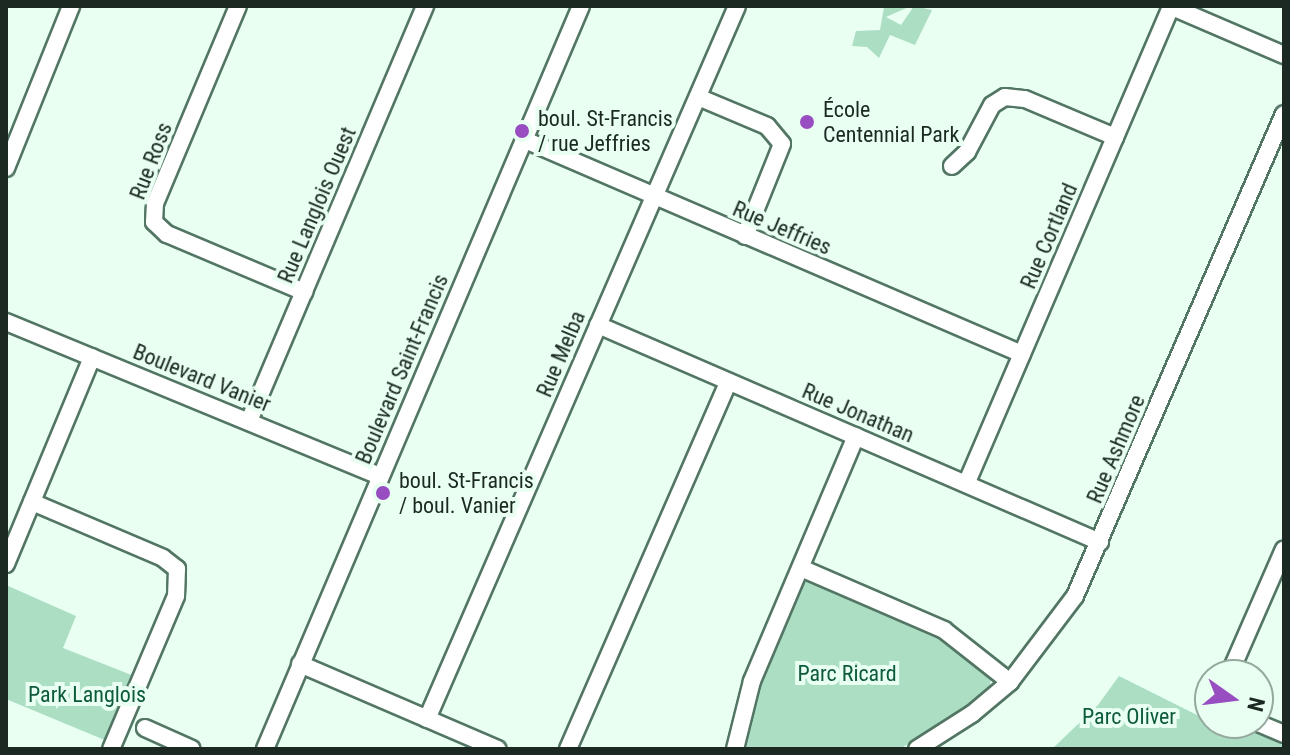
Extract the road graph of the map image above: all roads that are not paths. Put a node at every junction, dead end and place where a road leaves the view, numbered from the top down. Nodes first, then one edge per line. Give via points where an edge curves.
1 (71, 6) edge
2 (238, 6) edge
3 (425, 6) edge
4 (581, 6) edge
5 (737, 6) edge
6 (1170, 6) edge
7 (1284, 55) edge
8 (698, 97) junction
9 (1284, 114) edge
10 (1115, 137) junction
11 (525, 140) junction
12 (952, 166) dead end
13 (6, 168) edge
14 (654, 196) junction
15 (745, 236) junction
16 (304, 292) junction
17 (6, 322) edge
18 (598, 325) junction
19 (1022, 354) junction
20 (92, 357) junction
21 (728, 382) junction
22 (249, 421) junction
23 (856, 436) junction
24 (380, 476) junction
25 (967, 482) junction
26 (32, 502) junction
27 (1100, 542) junction
28 (1284, 549) edge
29 (6, 564) edge
30 (801, 568) junction
31 (1236, 659) edge
32 (300, 664) junction
33 (1010, 682) junction
34 (427, 719) junction
35 (145, 728) dead end
36 (111, 749) edge
37 (192, 749) edge
38 (265, 749) edge
39 (497, 749) edge
40 (568, 749) edge
41 (735, 749) edge
42 (917, 749) edge

1 - 13 street
2 - 16 street, Rue Ross via 155,203 154,222 167,234
3 - 16 street, Rue Langlois Ouest
4 - 11 street, Boulevard Saint-Francis
5 - 8 street, Rue Melba
6 - 7 street
6 - 10 street, Rue Cortland
8 - 14 street, Rue Melba
8 - 15 street via 767,126 782,144
9 - 27 street, Rue Ashmore
10 - 12 street via 1011,96 992,105 967,152
10 - 19 street, Rue Cortland
11 - 14 street, Rue Jeffries
11 - 24 street, Boulevard Saint-Francis
14 - 15 street, Rue Jeffries
14 - 18 street, Rue Melba
15 - 19 street, Rue Jeffries
16 - 22 street, Rue Langlois Ouest
17 - 20 street, Boulevard Vanier
18 - 21 street, Rue Jonathan
18 - 34 street, Rue Melba
19 - 25 street, Rue Cortland
20 - 22 street, Boulevard Vanier
20 - 26 street
21 - 23 street, Rue Jonathan
21 - 40 street
22 - 24 street, Boulevard Vanier
23 - 25 street, Rue Jonathan
23 - 30 street
24 - 32 street, Boulevard Saint-Francis
25 - 27 street, Rue Jonathan
26 - 29 street
26 - 36 street via 163,558 179,574 176,596
27 - 33 street, Rue Ashmore via 1067,609
28 - 31 street
30 - 33 street via 936,626 980,654
30 - 41 street via 746,696
32 - 34 street
32 - 38 street, Boulevard Saint-Francis
33 - 42 street, Rue Ashmore
34 - 39 street
35 - 37 street

